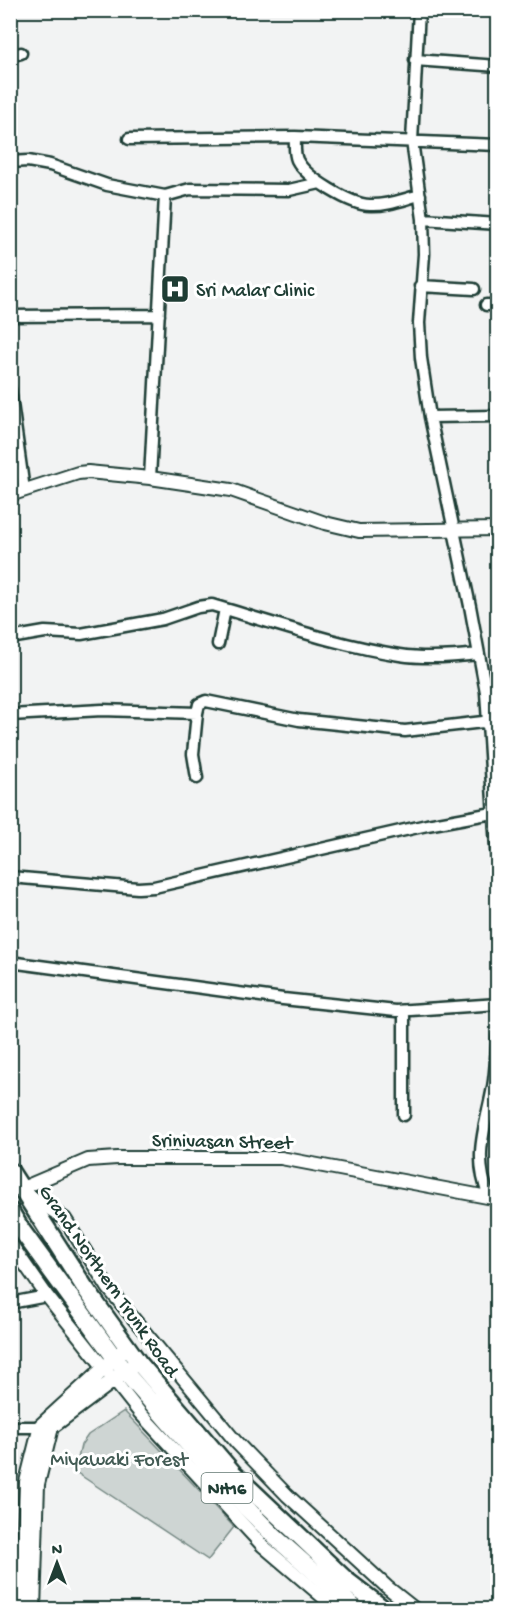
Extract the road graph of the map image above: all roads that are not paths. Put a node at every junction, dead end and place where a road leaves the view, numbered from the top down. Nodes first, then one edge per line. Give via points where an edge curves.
1 (419, 10) edge
2 (415, 60) junction
3 (498, 66) edge
4 (295, 137) junction
5 (129, 139) dead end
6 (412, 141) junction
7 (498, 145) edge
8 (10, 162) edge
9 (320, 183) junction
10 (420, 195) junction
11 (165, 196) junction
12 (423, 219) junction
13 (498, 224) edge
14 (420, 285) junction
15 (474, 289) dead end
16 (486, 305) dead end
17 (498, 305) edge
18 (159, 315) junction
19 (10, 316) edge
20 (10, 388) edge
21 (498, 416) edge
22 (430, 417) junction
23 (150, 478) junction
24 (24, 490) junction
25 (10, 495) edge
26 (454, 528) junction
27 (498, 529) edge
28 (225, 609) junction
29 (10, 638) edge
30 (218, 644) dead end
31 (479, 654) junction
32 (197, 713) junction
33 (10, 715) edge
34 (493, 728) edge
35 (197, 778) dead end
36 (493, 813) junction
37 (10, 877) edge
38 (498, 879) edge
39 (10, 962) edge
40 (498, 1004) edge
41 (404, 1011) junction
42 (498, 1035) edge
43 (497, 1055) edge
44 (405, 1115) dead end
45 (10, 1171) edge
46 (20, 1189) junction
47 (493, 1198) edge
48 (10, 1211) edge
49 (10, 1243) edge
50 (47, 1296) junction
51 (10, 1303) edge
52 (121, 1365) junction
53 (10, 1427) edge
54 (46, 1427) junction
55 (22, 1610) edge
56 (33, 1610) edge
57 (338, 1610) edge
58 (357, 1610) edge
59 (386, 1610) edge
60 (416, 1610) edge

1 - 2 street
2 - 3 street
2 - 6 street
4 - 5 street
4 - 6 street
4 - 9 street via 298,162
6 - 7 street
6 - 10 street
8 - 11 street via 50,165 107,184
9 - 10 street via 354,203 370,206
9 - 11 street via 289,190 190,189
10 - 12 street
11 - 18 street
12 - 13 street
12 - 14 street
14 - 15 street
14 - 22 street via 418,322
16 - 17 street
18 - 19 street
18 - 23 street
20 - 24 street
21 - 22 street
22 - 26 street
23 - 24 street via 88,472
23 - 26 street via 231,490 359,531
24 - 25 street
26 - 27 street
26 - 31 street
28 - 29 street via 212,605 163,619 81,634 45,632
28 - 30 street
28 - 31 street via 401,655
31 - 34 street
32 - 33 street via 102,710
32 - 34 street via 199,704 206,701 299,720 405,731 483,722
32 - 35 street via 193,754
34 - 36 street
36 - 37 street via 154,887
36 - 38 street
39 - 41 street via 283,999
40 - 41 street
41 - 44 street
42 - 43 street
43 - 47 street via 481,1146 483,1174
45 - 46 highway, Grand Northern Trunk Road / NH16
46 - 47 street, Srinivasan Street via 87,1160 281,1158
46 - 52 highway, Grand Northern Trunk Road / NH16 via 85,1288
46 - 60 street via 65,1219 108,1289 236,1442 287,1495
48 - 52 highway, Grand Northern Trunk Road / NH16
49 - 50 street
50 - 51 street
50 - 52 street
52 - 54 main road
52 - 57 street via 140,1413 263,1546
52 - 58 highway, Grand Northern Trunk Road / NH16 via 219,1480 275,1537
52 - 59 highway, Grand Northern Trunk Road / NH16 via 346,1580
53 - 54 street
54 - 55 main road via 27,1482
54 - 56 main road via 37,1484

